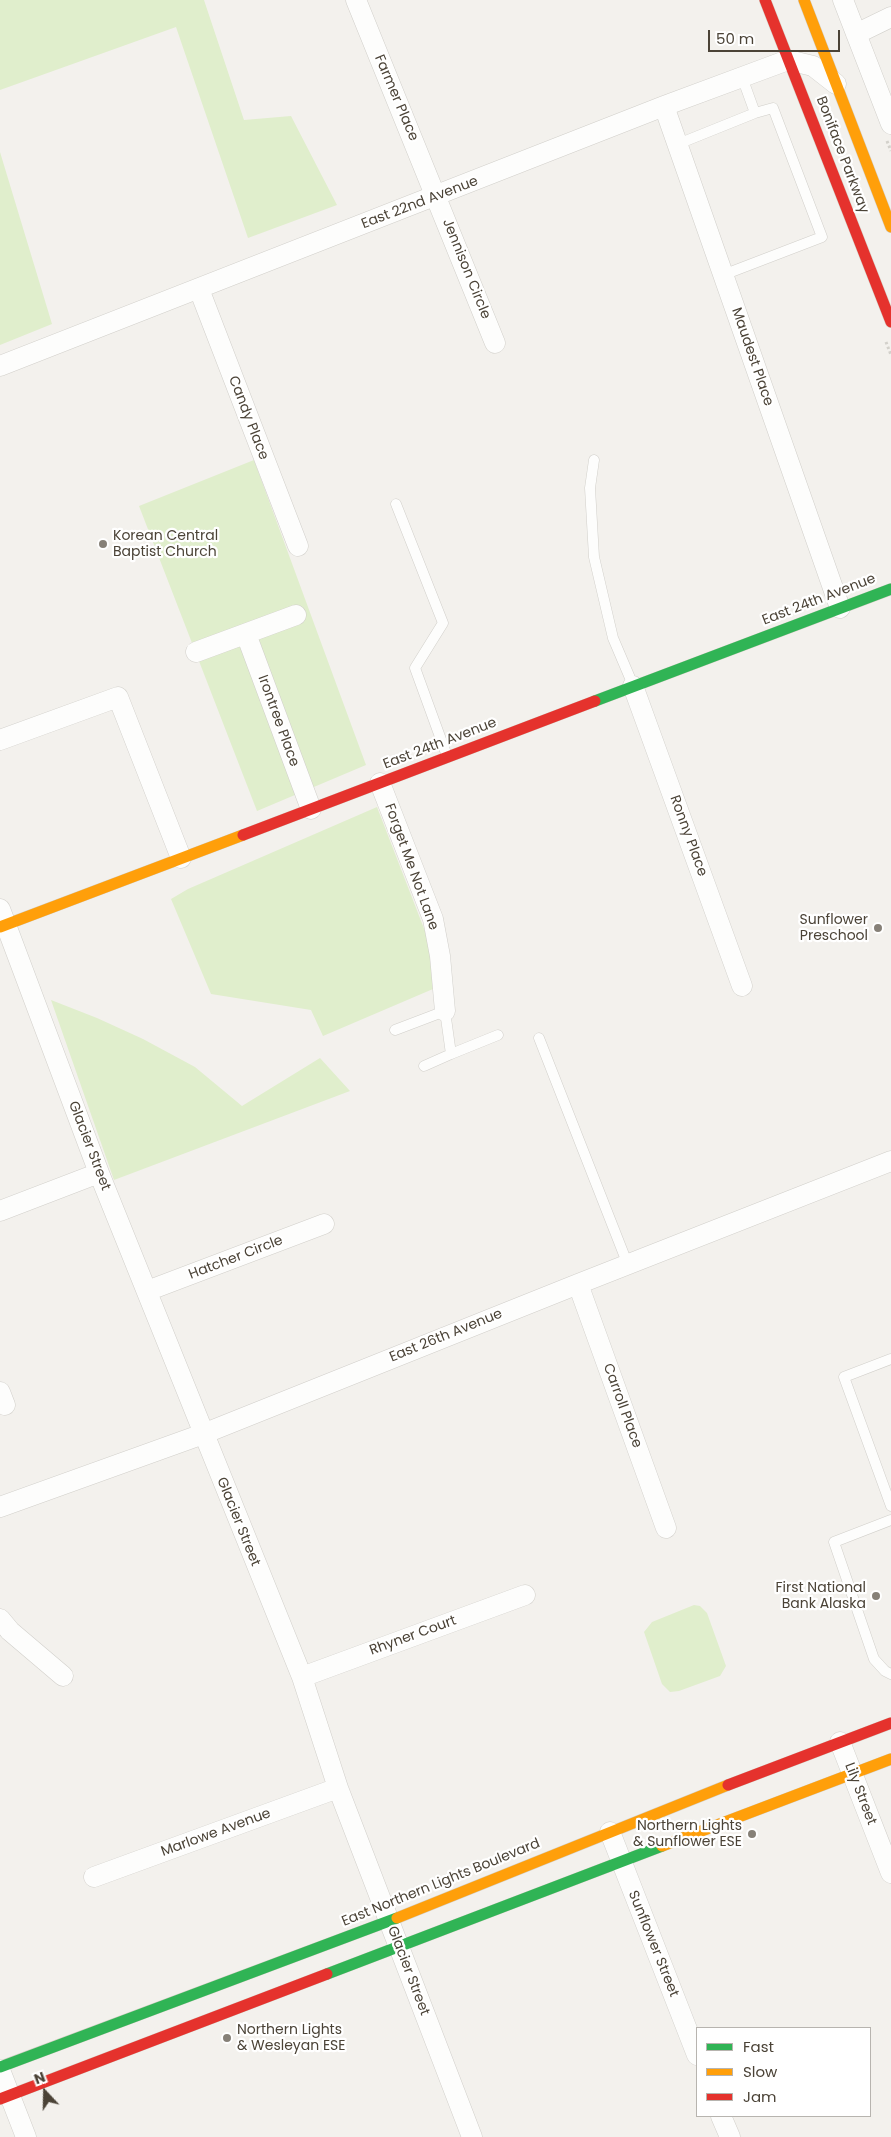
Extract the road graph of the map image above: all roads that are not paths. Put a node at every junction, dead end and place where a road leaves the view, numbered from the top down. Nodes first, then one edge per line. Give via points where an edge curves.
1 (356, 0) edge
2 (765, 0) edge
3 (804, 0) edge
4 (843, 0) edge
5 (891, 17) edge
6 (856, 34) junction
7 (788, 60) junction
8 (742, 77) junction
9 (836, 85) junction
10 (664, 106) junction
11 (755, 113) junction
12 (891, 124) edge
13 (678, 144) junction
14 (437, 196) junction
15 (891, 227) edge
16 (723, 274) junction
17 (199, 289) junction
18 (891, 322) edge
19 (495, 342) dead end
20 (0, 366) edge
21 (594, 460) dead end
22 (396, 504) dead end
23 (298, 546) dead end
24 (891, 589) edge
25 (840, 608) junction
26 (296, 615) dead end
27 (246, 634) junction
28 (196, 652) dead end
29 (634, 686) junction
30 (0, 740) edge
31 (447, 757) junction
32 (380, 783) junction
33 (311, 809) junction
34 (181, 858) junction
35 (2, 920) edge
36 (742, 986) dead end
37 (445, 1011) junction
38 (395, 1030) dead end
39 (498, 1035) dead end
40 (539, 1038) dead end
41 (451, 1054) junction
42 (424, 1066) dead end
43 (891, 1161) edge
44 (99, 1173) junction
45 (0, 1211) edge
46 (324, 1224) dead end
47 (628, 1265) junction
48 (578, 1284) junction
49 (147, 1291) junction
50 (891, 1359) edge
51 (203, 1434) junction
52 (891, 1506) edge
53 (0, 1507) edge
54 (891, 1520) edge
55 (666, 1528) dead end
56 (525, 1595) dead end
57 (0, 1619) edge
58 (891, 1674) edge
59 (63, 1676) dead end
60 (302, 1677) junction
61 (891, 1723) edge
62 (840, 1742) junction
63 (891, 1758) edge
64 (852, 1773) junction
65 (338, 1788) junction
66 (610, 1832) junction
67 (621, 1861) junction
68 (891, 1873) edge
69 (94, 1877) dead end
70 (389, 1921) junction
71 (399, 1946) junction
72 (696, 2052) edge
73 (0, 2068) edge
74 (5, 2097) edge
75 (721, 2117) edge
76 (26, 2137) edge
77 (472, 2137) edge
78 (730, 2137) edge

1 - 14 street, Farmer Place
2 - 7 main road, Boniface Parkway
3 - 9 main road, Boniface Parkway
4 - 6 street
5 - 6 street
6 - 12 street
7 - 8 street, East 22nd Avenue
7 - 9 street via 813,66
7 - 18 main road, Boniface Parkway
8 - 10 street, East 22nd Avenue
8 - 11 lane
9 - 15 main road, Boniface Parkway
10 - 13 street, Maudest Place
10 - 14 street, East 22nd Avenue
11 - 13 lane
11 - 16 lane via 773,108 822,237
13 - 16 street, Maudest Place
14 - 17 street, East 22nd Avenue
14 - 19 street, Jennison Circle
16 - 25 street, Maudest Place
17 - 20 street, East 22nd Avenue
17 - 23 street, Candy Place
21 - 29 lane via 590,488 594,558 613,638
22 - 31 lane via 443,623 415,668
24 - 25 main road, East 24th Avenue
25 - 29 main road, East 24th Avenue
26 - 27 street
27 - 28 street
27 - 33 street, Irontree Place
29 - 31 main road, East 24th Avenue
29 - 36 street, Ronny Place
30 - 34 street via 118,697
31 - 32 main road, East 24th Avenue
32 - 33 main road, East 24th Avenue
32 - 37 street, Forget Me Not Lane via 433,920
33 - 34 main road, East 24th Avenue
34 - 35 main road, East 24th Avenue
35 - 44 street, Glacier Street
37 - 38 lane
37 - 41 lane
39 - 41 lane
40 - 47 lane
41 - 42 lane
43 - 47 street, East 26th Avenue
44 - 45 street
44 - 49 street, Glacier Street
46 - 49 street, Hatcher Circle
47 - 48 street, East 26th Avenue
48 - 51 street, East 26th Avenue
48 - 55 street, Carroll Place
49 - 51 street, Glacier Street
50 - 52 lane via 844,1377
51 - 53 street, East 26th Avenue
51 - 60 street, Glacier Street
54 - 58 lane via 834,1542 874,1659
56 - 60 street, Rhyner Court
57 - 59 street
60 - 65 street, Glacier Street
61 - 62 main road, East Northern Lights Boulevard
62 - 64 street, Lily Street
62 - 66 main road, East Northern Lights Boulevard
63 - 64 main road
64 - 67 main road
64 - 68 street, Lily Street
65 - 69 street, Marlowe Avenue
65 - 70 street, Glacier Street
66 - 67 street, Sunflower Street
66 - 70 main road, East Northern Lights Boulevard
67 - 71 main road
67 - 72 street, Sunflower Street
70 - 71 street, Glacier Street
70 - 73 main road, East Northern Lights Boulevard
71 - 74 main road
71 - 77 street, Glacier Street
73 - 74 street
74 - 76 street
75 - 78 street

